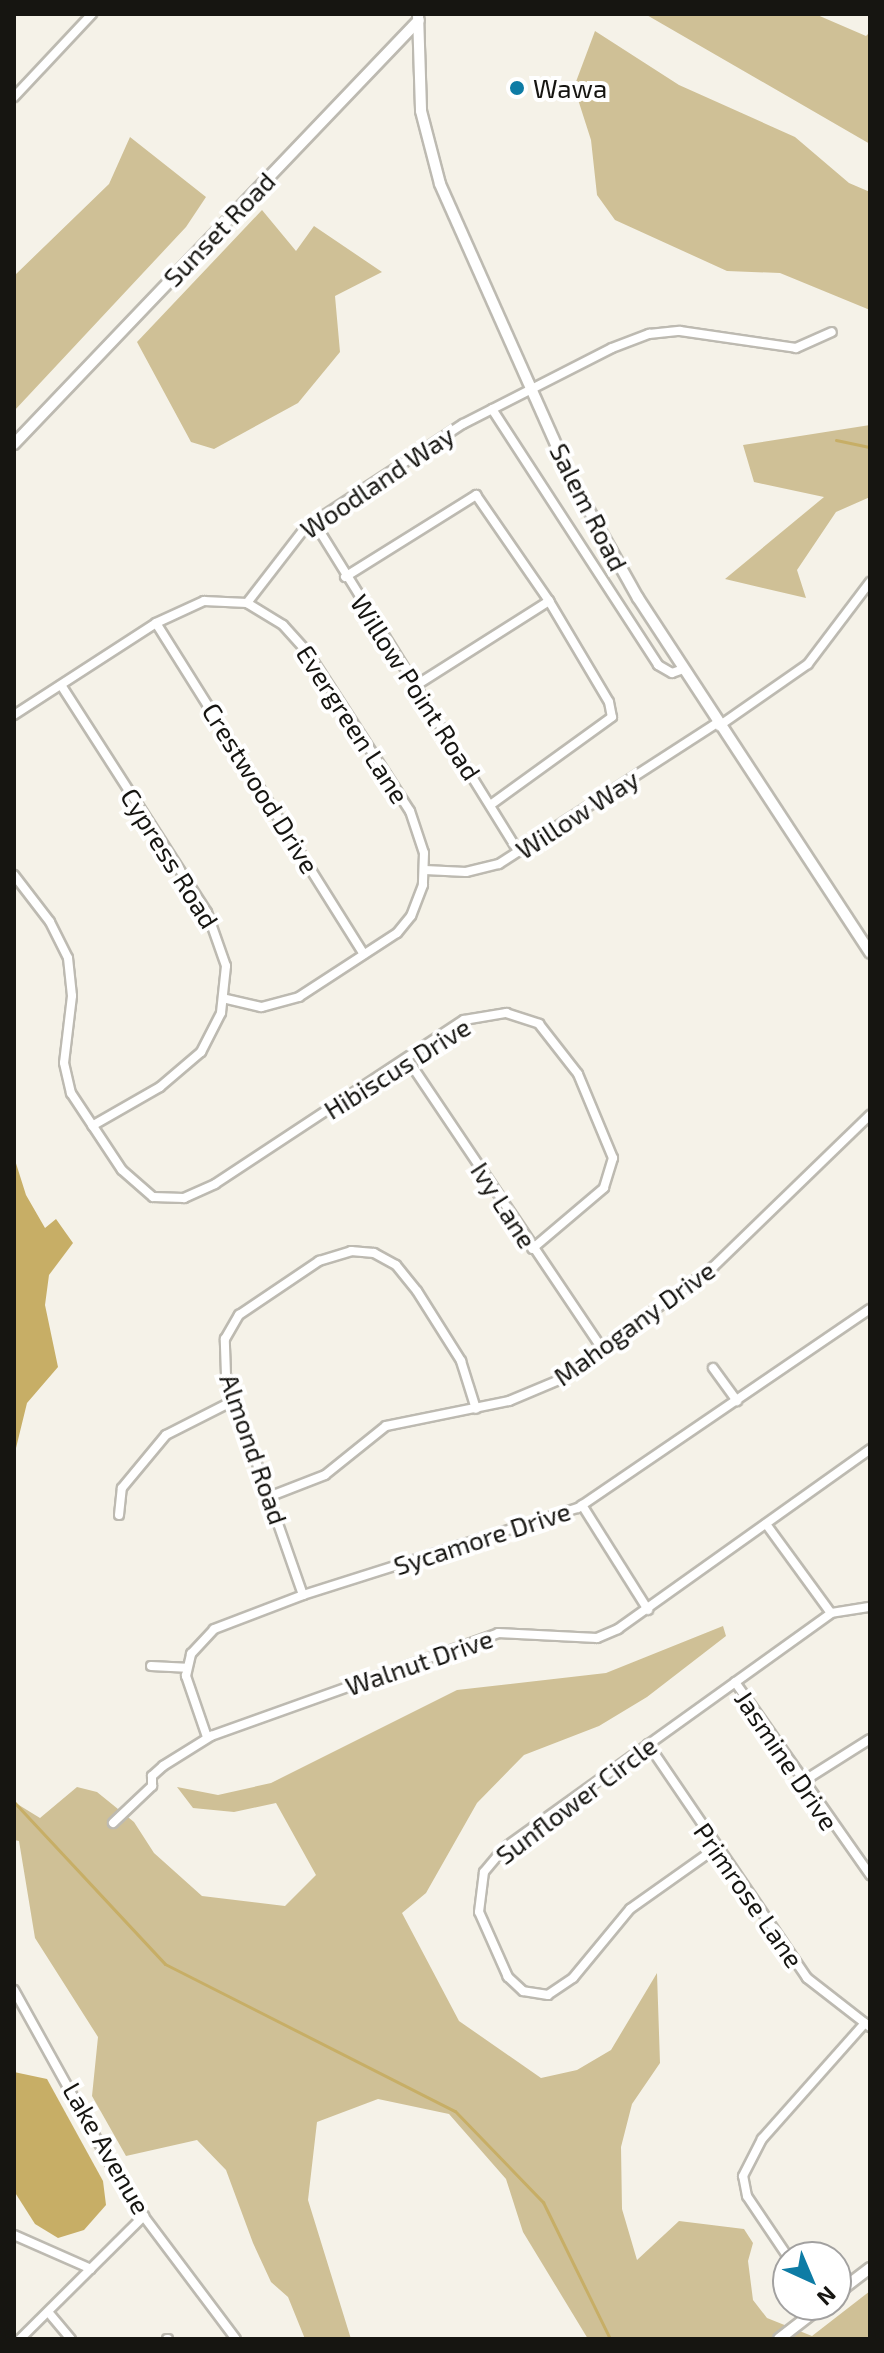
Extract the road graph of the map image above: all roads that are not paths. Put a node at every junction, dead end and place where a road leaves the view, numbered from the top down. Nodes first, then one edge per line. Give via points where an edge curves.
1 (92, 14) edge
2 (420, 17) edge
3 (14, 97) edge
4 (832, 332) dead end
5 (532, 391) junction
6 (492, 409) junction
7 (14, 444) edge
8 (314, 522) junction
9 (345, 577) junction
10 (870, 582) edge
11 (549, 601) junction
12 (247, 603) junction
13 (156, 623) junction
14 (683, 669) junction
15 (61, 685) junction
16 (415, 686) junction
17 (14, 715) edge
18 (718, 724) junction
19 (492, 804) junction
20 (519, 852) junction
21 (425, 870) junction
22 (14, 875) edge
23 (870, 953) edge
24 (364, 954) junction
25 (225, 999) junction
26 (408, 1060) junction
27 (870, 1115) edge
28 (92, 1126) junction
29 (532, 1249) junction
30 (870, 1309) edge
31 (602, 1349) junction
32 (713, 1368) dead end
33 (235, 1400) junction
34 (737, 1401) junction
35 (476, 1409) junction
36 (870, 1449) edge
37 (271, 1496) junction
38 (582, 1505) junction
39 (119, 1515) dead end
40 (766, 1524) junction
41 (303, 1595) junction
42 (870, 1607) edge
43 (648, 1610) junction
44 (831, 1613) junction
45 (151, 1666) dead end
46 (186, 1668) junction
47 (735, 1682) junction
48 (207, 1737) junction
49 (870, 1739) edge
50 (648, 1744) junction
51 (802, 1782) junction
52 (113, 1823) dead end
53 (716, 1848) junction
54 (870, 1875) edge
55 (14, 1990) edge
56 (867, 2025) edge
57 (144, 2216) junction
58 (14, 2235) edge
59 (777, 2241) edge
60 (870, 2268) edge
61 (91, 2269) junction
62 (852, 2282) edge
63 (49, 2313) junction
64 (802, 2321) edge
65 (20, 2339) edge
66 (71, 2339) edge
67 (236, 2339) edge
68 (779, 2339) edge

1 - 3 street
2 - 5 street, Salem Road via 421,111 432,158
2 - 7 street, Sunset Road
4 - 5 street, Woodland Way via 796,348 691,332 649,334
5 - 6 street, Woodland Way
5 - 14 street, Salem Road via 592,519
6 - 8 street, Woodland Way
6 - 14 street via 658,665 672,673
8 - 9 street, Willow Point Road
8 - 12 street, Woodland Way via 285,548
9 - 11 street via 476,495
9 - 16 street, Willow Point Road
10 - 18 street, Willow Way via 808,664
11 - 16 street
11 - 19 street via 609,702 612,717
12 - 13 street via 204,601
12 - 21 street, Evergreen Lane via 289,630 320,670 410,811
13 - 15 street
13 - 24 street, Crestwood Drive
14 - 18 street, Salem Road
15 - 17 street
15 - 25 street, Cypress Road via 211,920 225,957
16 - 19 street, Willow Point Road
18 - 20 street, Willow Way
18 - 23 street, Salem Road
19 - 20 street, Willow Point Road
20 - 21 street, Willow Way via 472,871
21 - 24 street via 420,896 405,925
22 - 28 street via 57,932 68,958 72,996 66,1077
24 - 25 street via 289,1001 261,1007
25 - 28 street, Cypress Road via 209,1042 181,1071
26 - 28 street, Hibiscus Drive via 205,1190 173,1199 142,1191
26 - 29 street, Ivy Lane
26 - 29 street, Hibiscus Drive via 464,1020 506,1013 539,1024 578,1074 613,1158 604,1188
27 - 31 street, Mahogany Drive via 720,1261
29 - 31 street, Ivy Lane
30 - 34 street, Sycamore Drive
31 - 35 street, Mahogany Drive via 550,1385
32 - 34 street
33 - 35 street, Almond Road via 223,1356 228,1330 239,1315 319,1261 359,1250 389,1260 413,1284 461,1361
33 - 37 street, Almond Road
33 - 39 street via 166,1435 122,1488
34 - 38 street, Sycamore Drive
35 - 37 street, Mahogany Drive via 386,1426 325,1475
36 - 40 street, Walnut Drive
37 - 41 street, Almond Road
38 - 41 street, Sycamore Drive
38 - 43 street
40 - 43 street, Walnut Drive
40 - 44 street
41 - 46 street, Sycamore Drive via 214,1629 200,1640
42 - 44 street, Sunflower Circle
43 - 48 street, Walnut Drive via 597,1638 498,1633
44 - 47 street, Sunflower Circle
45 - 46 street
46 - 48 street via 188,1693
47 - 50 street, Sunflower Circle
47 - 51 street, Jasmine Drive
48 - 52 street, Walnut Drive via 163,1766
49 - 51 street
50 - 53 street, Primrose Lane
50 - 53 street, Sunflower Circle via 503,1849 484,1872 479,1912 508,1977 534,1995 559,1990 630,1909
51 - 54 street, Jasmine Drive
53 - 56 street, Primrose Lane via 807,1978
55 - 57 street, Lake Avenue
56 - 59 street via 762,2139 743,2176 747,2196
57 - 61 street
57 - 67 street, Lake Avenue
58 - 61 street
60 - 62 street
61 - 63 street
63 - 65 street
63 - 66 street
64 - 68 street

